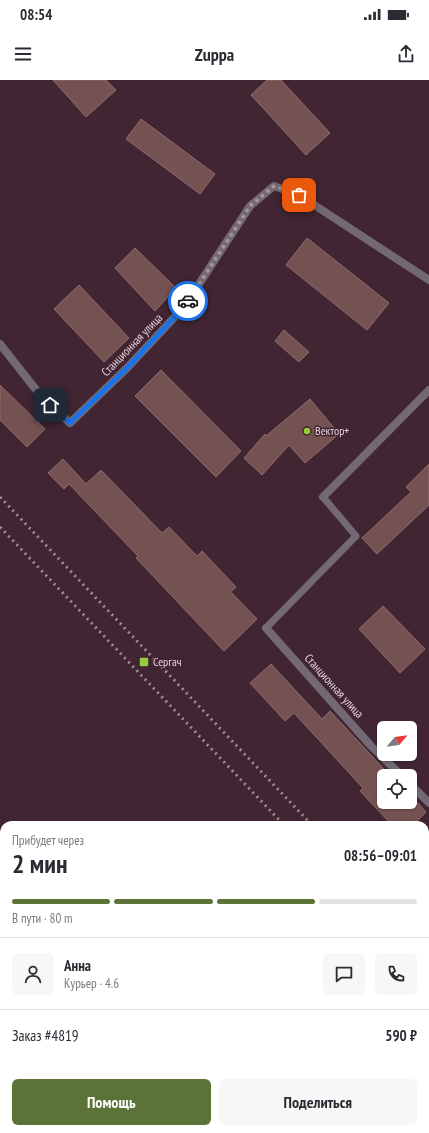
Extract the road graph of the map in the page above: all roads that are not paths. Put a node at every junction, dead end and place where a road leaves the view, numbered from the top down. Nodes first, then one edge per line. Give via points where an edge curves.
1 (429, 280) edge
2 (0, 344) edge
3 (429, 390) edge
4 (323, 497) joint
5 (266, 628) joint
6 (395, 769) edge
7 (417, 791) edge
8 (429, 803) edge

1 - 2 street, Станционная улица via 299,195 274,186 250,206 184,307 127,368 70,423 40,396
3 - 4 street
4 - 5 lane via 356,536
5 - 6 street, Станционная улица via 371,746
7 - 8 street

